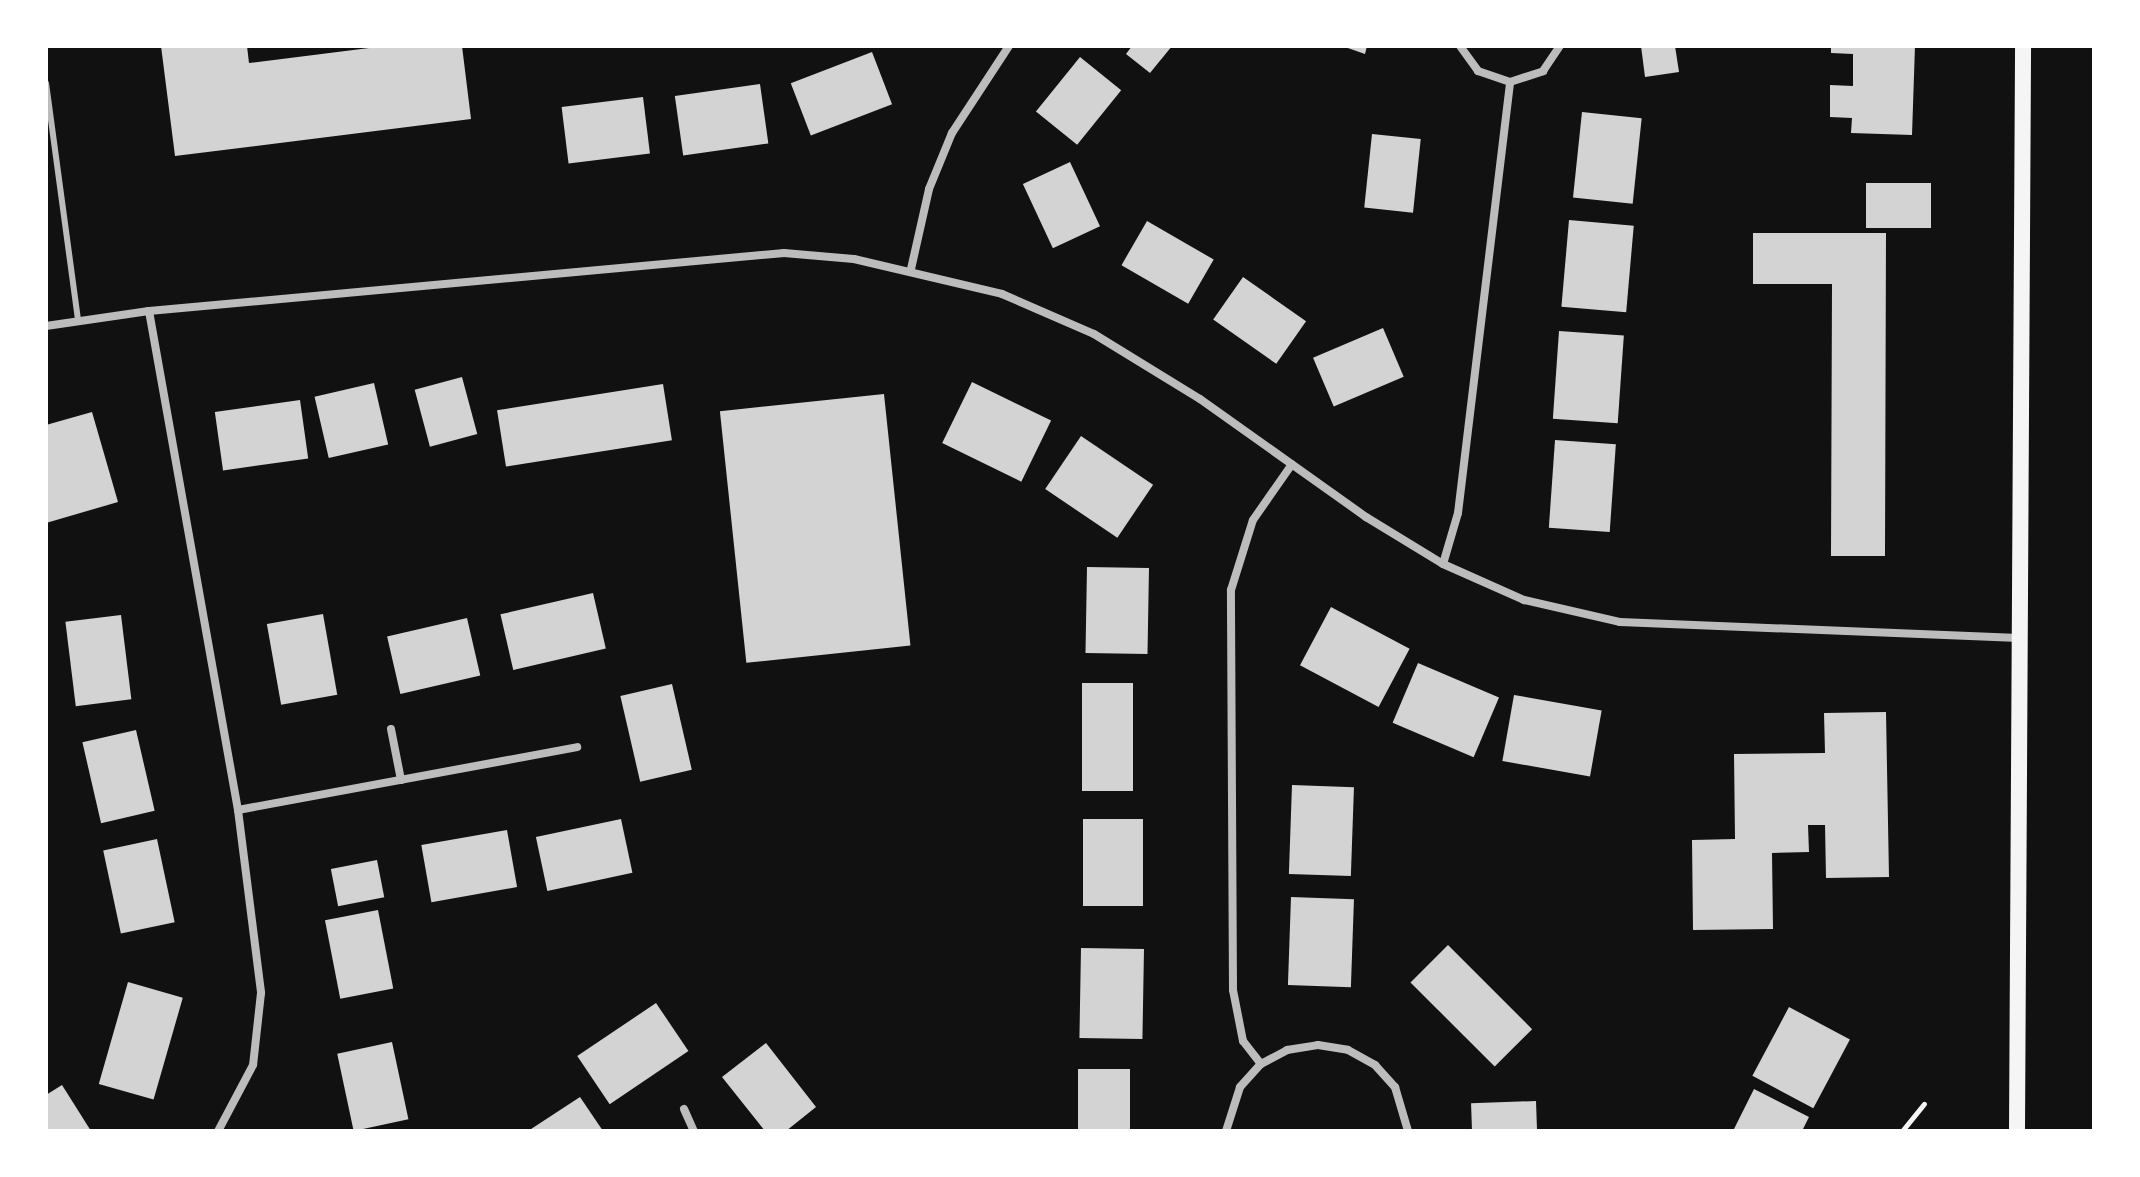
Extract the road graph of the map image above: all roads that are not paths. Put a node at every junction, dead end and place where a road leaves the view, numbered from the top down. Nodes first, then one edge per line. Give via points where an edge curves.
1 (1009, 46) edge
2 (1460, 46) edge
3 (1560, 46) edge
4 (2023, 46) edge
5 (1510, 82) junction
6 (46, 83) edge
7 (911, 269) junction
8 (149, 311) junction
9 (78, 321) junction
10 (46, 326) edge
11 (1292, 464) junction
12 (1443, 564) junction
13 (2019, 638) junction
14 (391, 729) dead end
15 (577, 747) dead end
16 (401, 780) junction
17 (238, 810) junction
18 (1261, 1064) junction
19 (684, 1109) dead end
20 (221, 1130) edge
21 (694, 1131) edge
22 (1226, 1131) edge
23 (1408, 1131) edge
24 (2017, 1131) edge

1 - 7 street via 952,133 929,189
2 - 5 street via 1478,71
3 - 5 street via 1543,71
4 - 13 main road
5 - 12 street via 1458,513
6 - 9 lane
7 - 8 street via 784,253
7 - 11 street via 1002,294 1094,334
8 - 9 street
8 - 17 street
9 - 10 street
11 - 12 street
11 - 18 street via 1253,520 1231,590 1233,990 1243,1041
12 - 13 street via 1524,600 1620,622
13 - 24 main road
14 - 16 street
15 - 16 street
16 - 17 street
17 - 20 street via 261,993 253,1065
18 - 22 street via 1240,1087
18 - 23 street via 1287,1050 1318,1045 1348,1050 1375,1065 1395,1087
19 - 21 street

